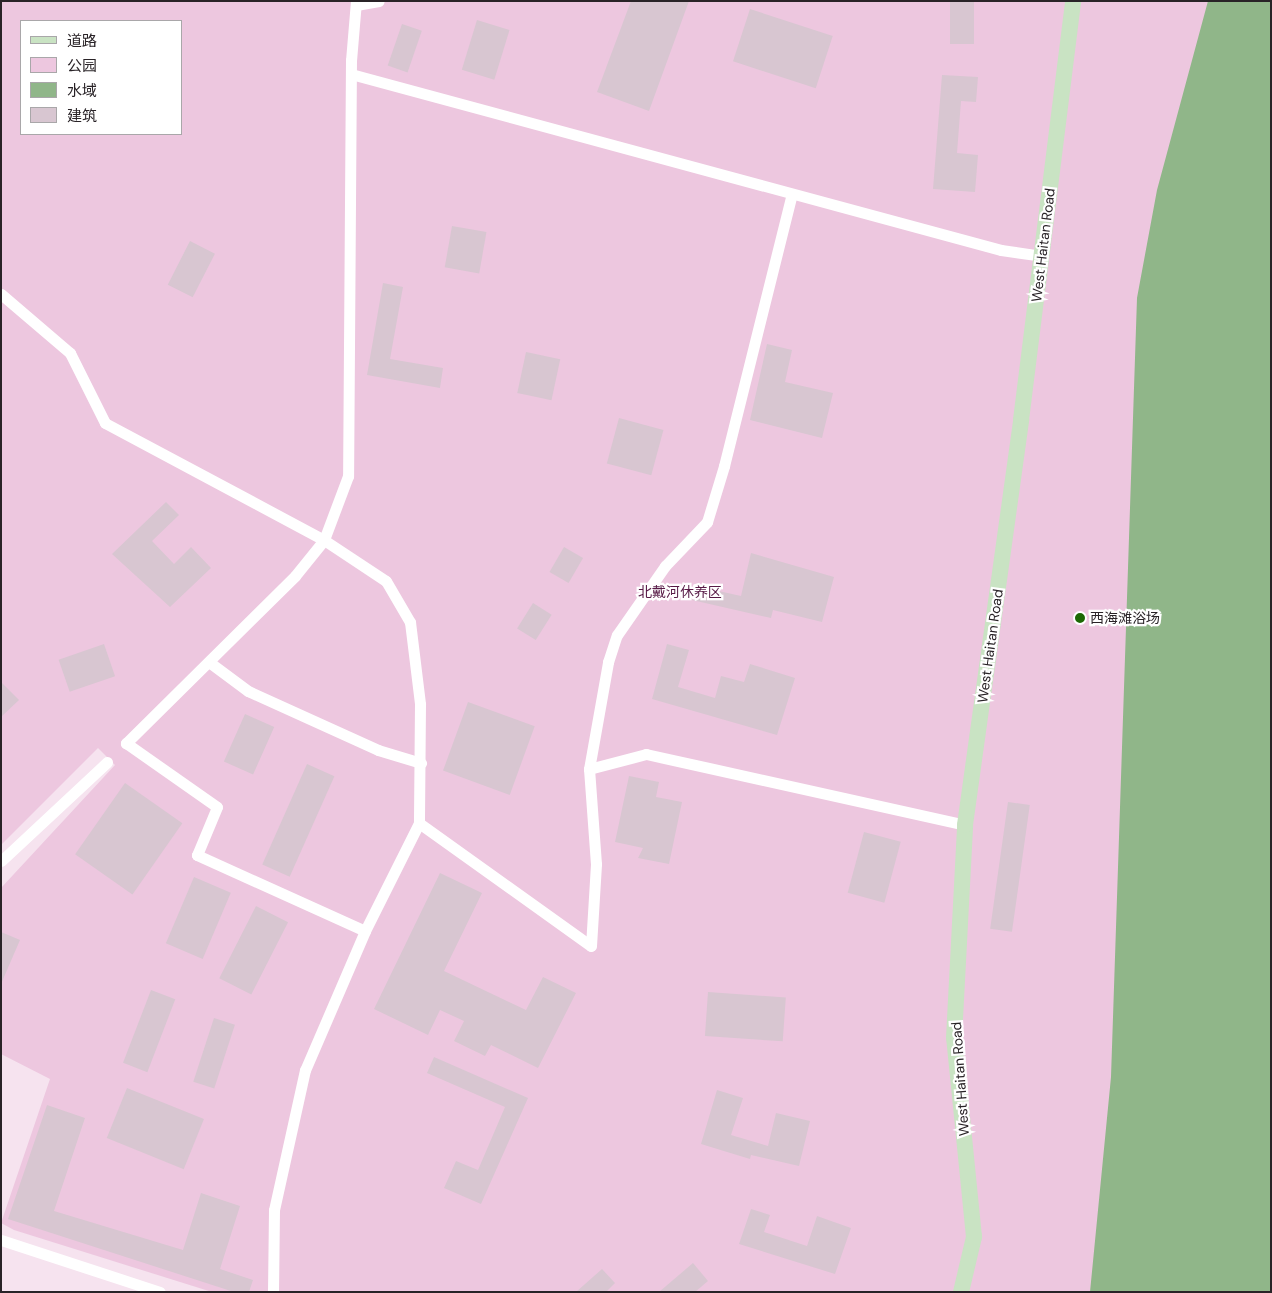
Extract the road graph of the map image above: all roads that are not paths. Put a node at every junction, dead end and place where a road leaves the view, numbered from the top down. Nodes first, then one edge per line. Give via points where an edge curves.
1 (379, 1) edge
2 (1072, 1) edge
3 (356, 3) edge
4 (351, 74) junction
5 (792, 194) junction
6 (1042, 256) junction
7 (1, 294) edge
8 (324, 540) junction
9 (209, 662) junction
10 (108, 762) dead end
11 (421, 764) junction
12 (589, 769) junction
13 (419, 823) junction
14 (965, 825) junction
15 (1, 862) edge
16 (365, 931) junction
17 (1, 1240) edge
18 (160, 1292) edge
19 (273, 1292) edge
20 (961, 1292) edge

1 - 3 street
2 - 6 main road, West Haitan Road
3 - 4 street
4 - 5 street
4 - 8 street via 348,476
5 - 6 street via 1001,250
5 - 12 street via 707,522 665,566 617,635 608,662
6 - 14 main road, West Haitan Road
7 - 8 street via 70,353 105,424
8 - 9 street via 295,576
8 - 11 street via 386,581 410,622 420,704
9 - 11 street via 248,692 378,750
9 - 16 street via 126,743 218,807 196,855
10 - 15 street
11 - 13 street
12 - 13 street via 596,864 591,946
12 - 14 street via 646,754
13 - 16 street
14 - 20 main road, West Haitan Road via 954,1038 974,1237
16 - 19 street via 305,1070 274,1210
17 - 18 street

